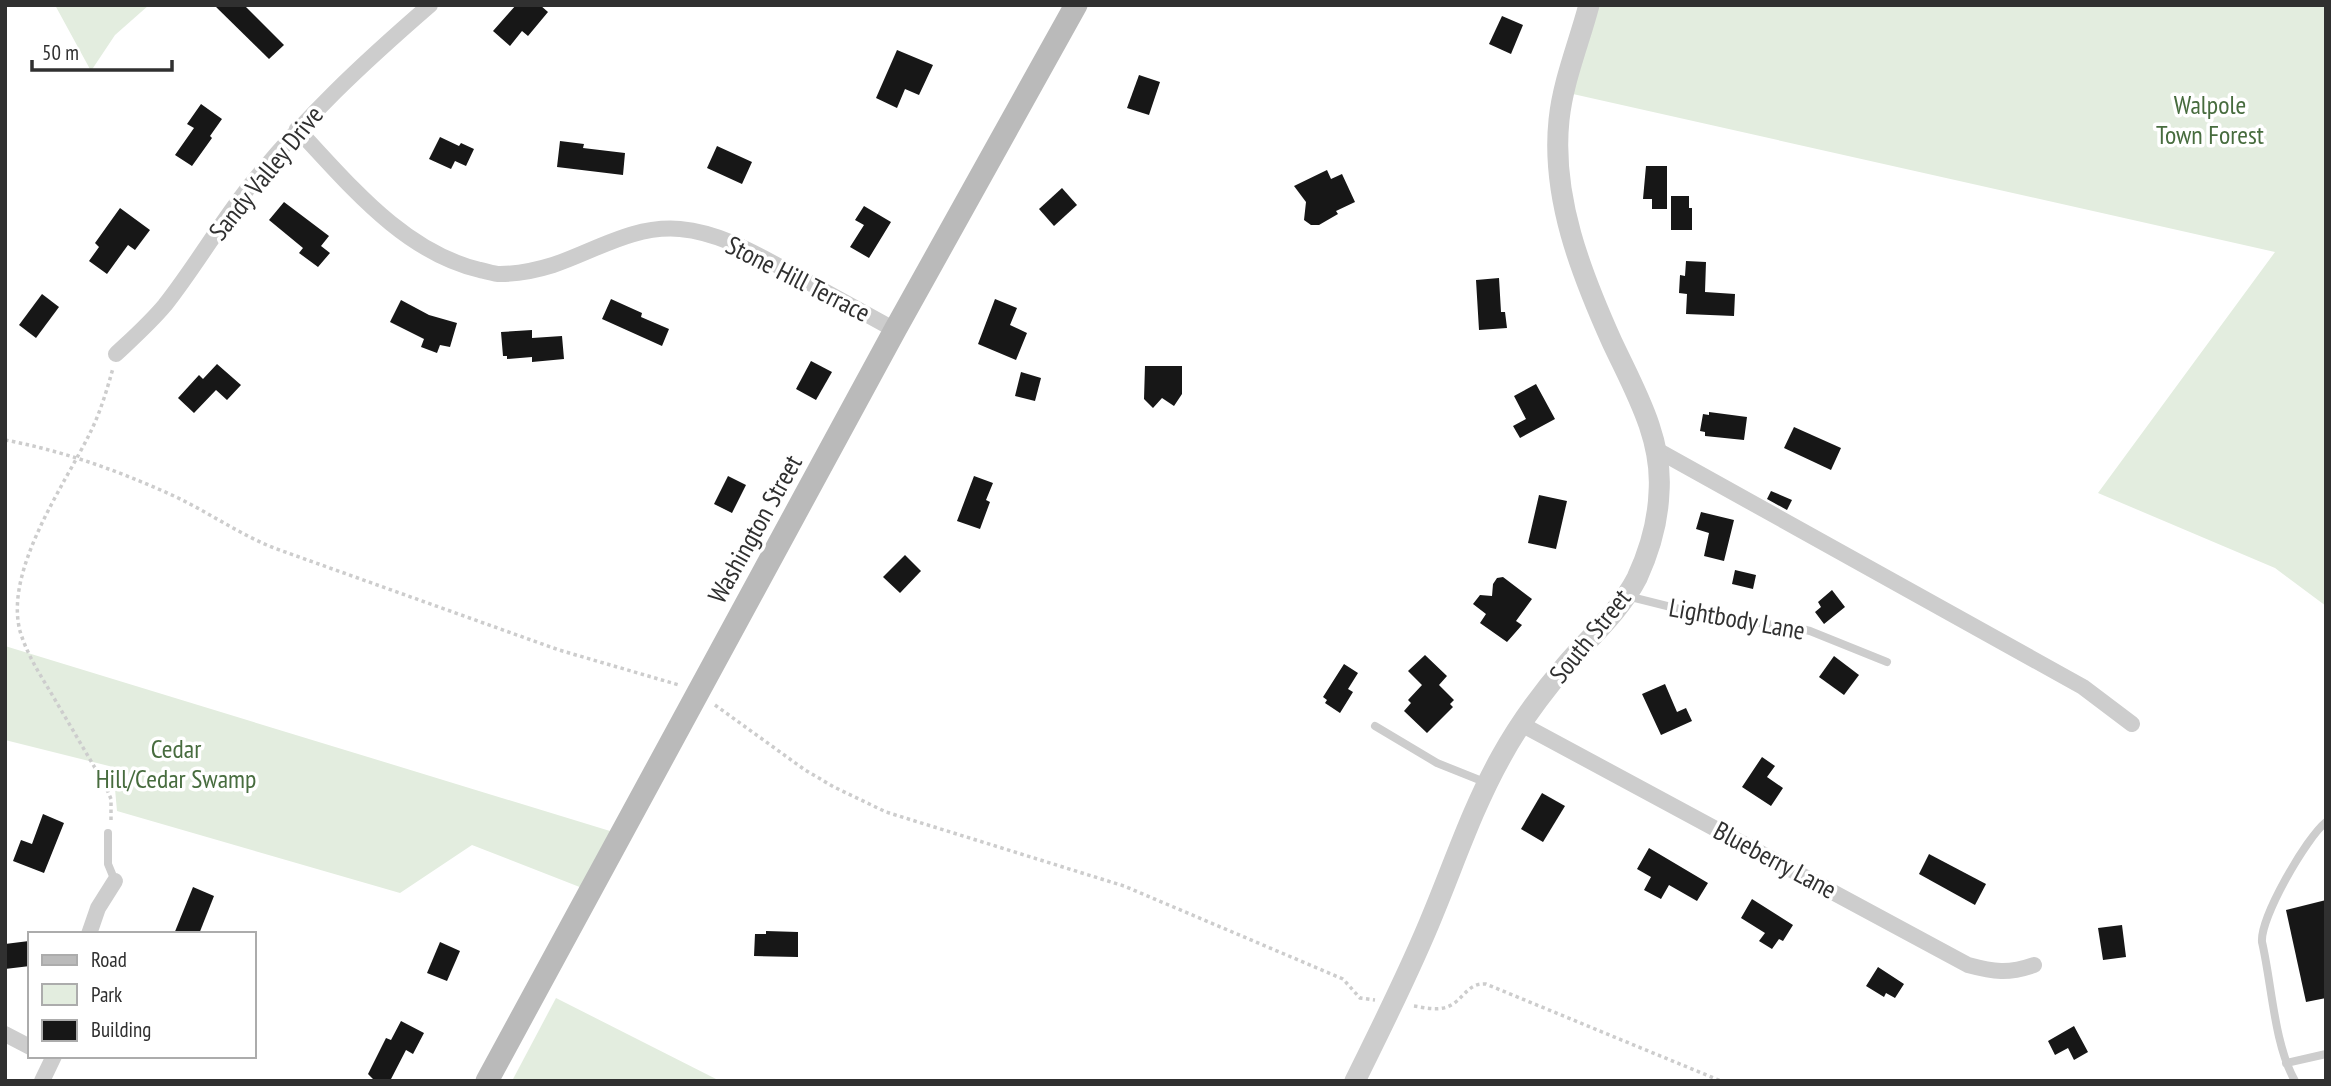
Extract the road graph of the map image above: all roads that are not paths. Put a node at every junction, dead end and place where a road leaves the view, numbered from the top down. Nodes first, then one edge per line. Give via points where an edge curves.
1 (430, 5) edge
2 (1076, 5) edge
3 (1589, 5) edge
4 (297, 129) junction
5 (895, 330) junction
6 (116, 354) road end
7 (1657, 450) junction
8 (1625, 596) junction
9 (1887, 662) dead end
10 (1521, 724) junction
11 (2132, 724) dead end
12 (1375, 726) dead end
13 (1487, 783) junction
14 (2326, 822) edge
15 (108, 833) road end
16 (116, 881) joint
17 (90, 932) edge
18 (2034, 965) dead end
19 (5, 1034) edge
20 (28, 1046) edge
21 (2326, 1054) edge
22 (51, 1058) edge
23 (2286, 1063) junction
24 (42, 1081) edge
25 (487, 1081) edge
26 (1355, 1081) edge
27 (2295, 1081) edge

1 - 4 street, Sandy Valley Drive
2 - 5 main road, Washington Street
3 - 7 street, South Street via 1559,117 1560,181 1566,217 1593,299
4 - 5 street, Stone Hill Terrace via 361,197 426,249 458,265 499,274 553,265 643,231 706,232 739,245
4 - 6 street, Sandy Valley Drive via 166,304
5 - 25 main road, Washington Street
7 - 8 street, South Street via 1656,521
7 - 11 street via 2083,687
8 - 9 lane, Lightbody Lane via 1719,620 1802,629
8 - 10 street, South Street
10 - 13 street, South Street
10 - 18 street, Blueberry Lane via 1968,965 2013,972
12 - 13 lane via 1437,763
13 - 26 street, South Street via 1432,917
14 - 23 lane via 2303,849 2262,932
15 - 16 lane via 108,864
16 - 17 street via 98,908
19 - 20 street
21 - 23 lane
22 - 24 street
23 - 27 lane

